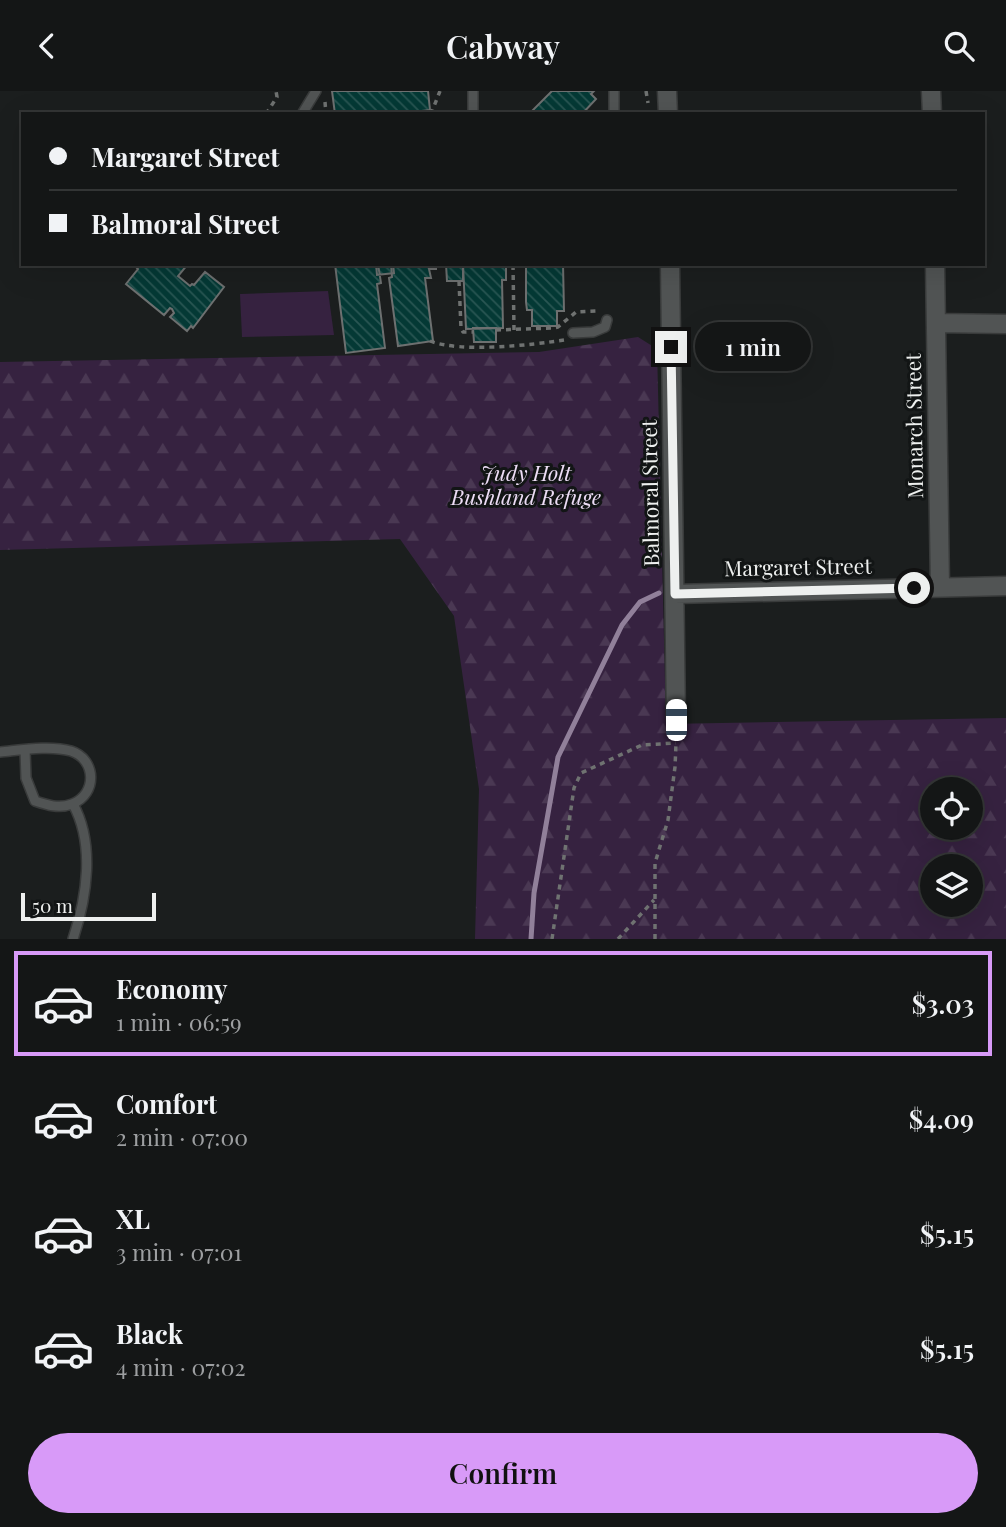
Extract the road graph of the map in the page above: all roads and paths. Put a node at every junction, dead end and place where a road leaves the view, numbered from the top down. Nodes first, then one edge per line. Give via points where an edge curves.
1 (276, 91) edge
2 (316, 91) edge
3 (440, 91) edge
4 (473, 91) edge
5 (614, 91) edge
6 (667, 91) edge
7 (931, 91) edge
8 (267, 112) edge
9 (303, 112) edge
10 (432, 112) edge
11 (473, 112) edge
12 (614, 112) edge
13 (668, 112) edge
14 (932, 112) edge
15 (513, 266) edge
16 (670, 266) edge
17 (935, 266) edge
18 (459, 281) dead end
19 (606, 316) joint
20 (936, 323) junction
21 (1006, 324) edge
22 (496, 330) dead end
23 (514, 330) junction
24 (474, 332) dead end
25 (573, 333) joint
26 (430, 341) dead end
27 (1006, 586) edge
28 (940, 587) junction
29 (675, 594) junction
30 (676, 720) joint
31 (676, 743) junction
32 (25, 750) junction
33 (0, 752) edge
34 (73, 804) junction
35 (654, 900) junction
36 (74, 939) edge
37 (551, 939) edge
38 (618, 939) edge
39 (655, 939) edge

1 - 8 path
2 - 9 lane
3 - 10 path
4 - 11 lane
5 - 12 lane
6 - 13 street
7 - 14 street
15 - 23 path
16 - 29 street, Balmoral Street
17 - 20 street, Monarch Street
18 - 24 path via 460,328
19 - 23 path via 576,312 558,327
19 - 25 lane via 601,330
20 - 21 street
20 - 28 street, Monarch Street
22 - 23 path
25 - 26 path via 572,338 515,345 447,347
27 - 28 street, Margaret Street
28 - 29 street, Margaret Street
29 - 30 street, Balmoral Street
30 - 31 path
31 - 35 path
31 - 37 path via 642,745 581,773 574,788
32 - 33 lane
32 - 34 lane via 26,778 35,801 52,807
32 - 34 lane via 69,751 84,758 91,768 91,783
34 - 36 lane via 86,844 86,880
35 - 38 path
35 - 39 path

